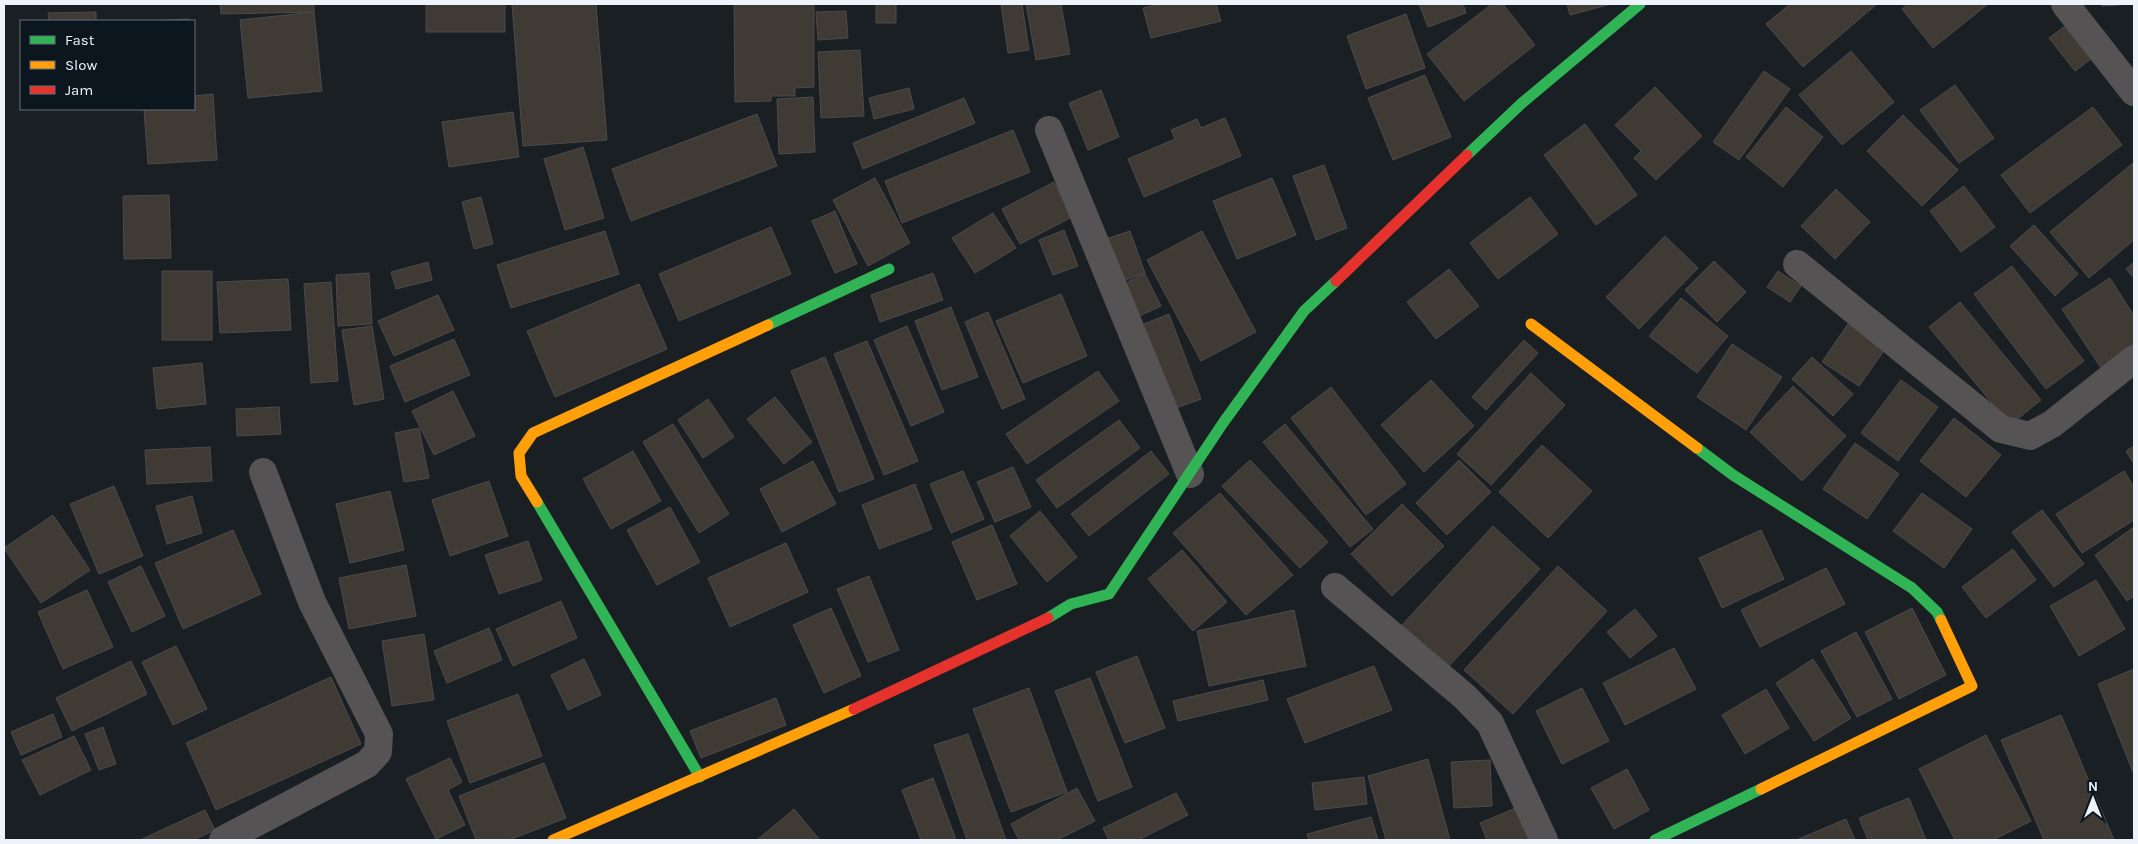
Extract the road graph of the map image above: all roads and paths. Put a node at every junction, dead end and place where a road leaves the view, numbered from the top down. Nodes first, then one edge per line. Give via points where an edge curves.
1 (1640, 4) edge
2 (2065, 4) edge
3 (2134, 92) edge
4 (1049, 130) dead end
5 (1797, 264) dead end
6 (889, 269) dead end
7 (1531, 324) dead end
8 (2134, 359) edge
9 (263, 472) dead end
10 (1190, 474) junction
11 (1335, 587) dead end
12 (700, 777) junction
13 (223, 840) edge
14 (553, 840) edge
15 (1544, 840) edge
16 (1655, 840) edge

1 - 10 street via 1522,103 1304,311
2 - 3 street
4 - 10 street
5 - 8 street via 2001,429 2030,436 2052,424
6 - 12 street via 533,433 519,453 521,476
7 - 16 street via 1733,475 1912,588 1937,612 1972,686
9 - 13 street via 312,602 379,734 378,752 367,764
10 - 12 street via 1109,594 1071,604 885,695
11 - 15 street via 1465,697 1490,723
12 - 14 street

